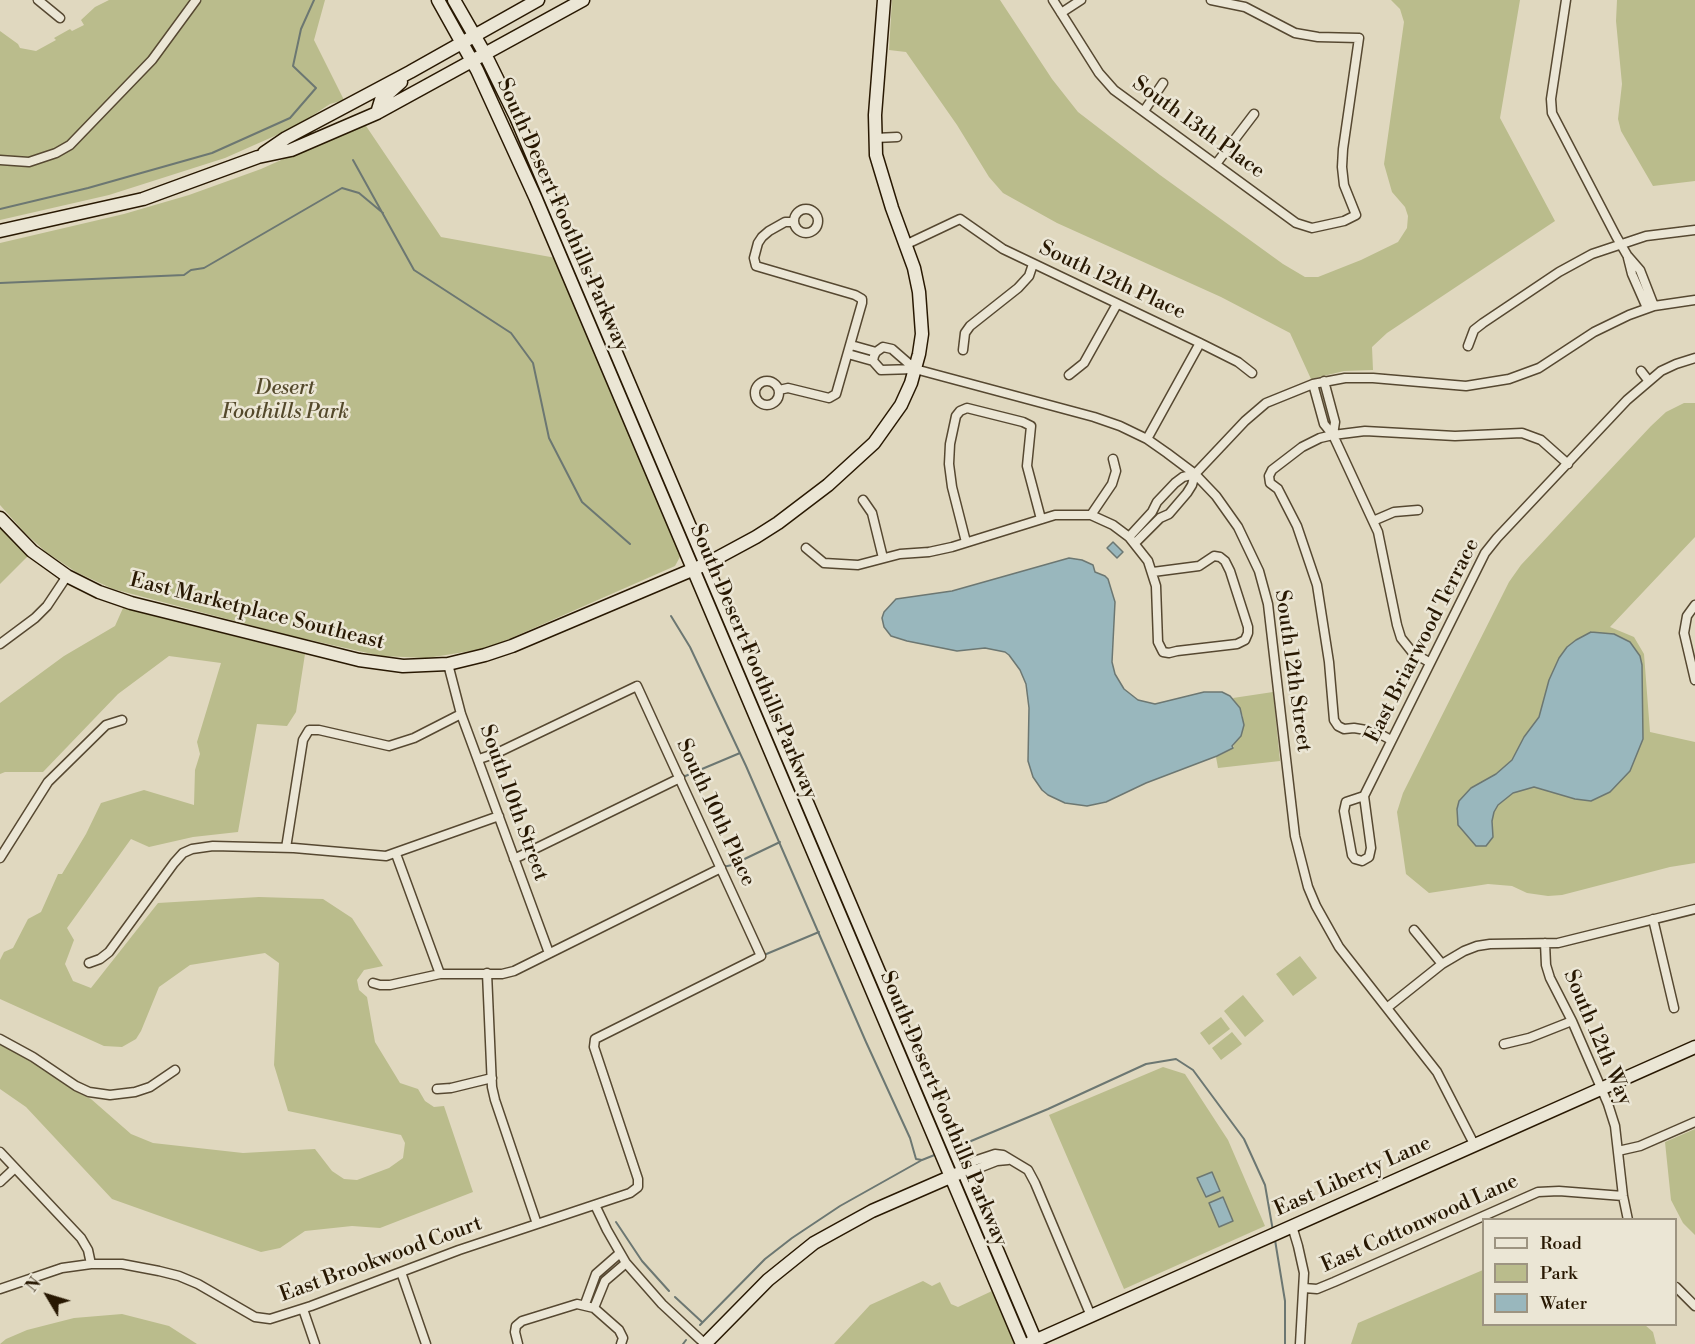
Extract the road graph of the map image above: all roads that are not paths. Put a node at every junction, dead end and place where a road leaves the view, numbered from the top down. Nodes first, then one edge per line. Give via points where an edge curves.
1 (38, 0) edge
2 (196, 0) edge
3 (438, 0) edge
4 (454, 0) edge
5 (538, 0) edge
6 (583, 0) edge
7 (884, 0) edge
8 (1053, 0) edge
9 (1081, 0) edge
10 (1211, 0) edge
11 (1566, 0) edge
12 (1061, 13) junction
13 (60, 18) dead end
14 (475, 35) junction
15 (462, 42) junction
16 (485, 54) junction
17 (473, 61) junction
18 (410, 72) junction
19 (1163, 83) dead end
20 (1144, 111) junction
21 (377, 113) junction
22 (1254, 114) dead end
23 (897, 137) dead end
24 (875, 138) junction
25 (258, 158) junction
26 (0, 160) edge
27 (1216, 164) junction
28 (793, 222) dead end
29 (1695, 230) edge
30 (0, 231) edge
31 (1620, 243) junction
32 (905, 245) junction
33 (1034, 264) junction
34 (1695, 300) edge
35 (1118, 304) junction
36 (1650, 307) junction
37 (1200, 343) junction
38 (1467, 346) dead end
39 (850, 349) junction
40 (963, 350) dead end
41 (875, 356) junction
42 (1695, 358) edge
43 (915, 369) junction
44 (1641, 371) dead end
45 (1252, 373) dead end
46 (1069, 375) dead end
47 (1648, 380) junction
48 (1324, 381) junction
49 (1313, 384) junction
50 (779, 390) dead end
51 (1332, 410) junction
52 (1321, 413) junction
53 (1333, 435) junction
54 (1147, 439) junction
55 (1113, 459) dead end
56 (1568, 464) junction
57 (1195, 474) junction
58 (1165, 493) junction
59 (863, 500) dead end
60 (1177, 504) junction
61 (1418, 510) dead end
62 (1091, 515) junction
63 (0, 518) edge
64 (1041, 519) junction
65 (1373, 521) junction
66 (1132, 540) junction
67 (966, 542) junction
68 (806, 548) dead end
69 (883, 558) junction
70 (706, 564) junction
71 (693, 569) junction
72 (1153, 572) junction
73 (67, 576) junction
74 (1695, 605) edge
75 (0, 644) edge
76 (1429, 662) junction
77 (448, 664) junction
78 (1695, 680) edge
79 (461, 714) junction
80 (122, 720) dead end
81 (1391, 740) junction
82 (479, 759) junction
83 (680, 778) junction
84 (1364, 796) junction
85 (499, 816) junction
86 (286, 848) junction
87 (396, 854) junction
88 (0, 858) edge
89 (514, 859) junction
90 (721, 868) junction
91 (1695, 909) edge
92 (1653, 919) junction
93 (1414, 930) dead end
94 (1545, 942) junction
95 (549, 954) junction
96 (872, 957) junction
97 (89, 963) dead end
98 (859, 963) junction
99 (1442, 964) junction
100 (487, 973) junction
101 (440, 974) junction
102 (373, 983) dead end
103 (1388, 1008) junction
104 (1674, 1008) dead end
105 (1572, 1021) junction
106 (0, 1039) edge
107 (1504, 1044) dead end
108 (1695, 1047) edge
109 (175, 1070) dead end
110 (492, 1077) junction
111 (1600, 1088) junction
112 (437, 1089) dead end
113 (1695, 1122) edge
114 (1474, 1144) junction
115 (1618, 1151) junction
116 (0, 1152) edge
117 (15, 1168) junction
118 (964, 1171) junction
119 (951, 1177) junction
120 (0, 1182) edge
121 (638, 1187) joint
122 (1623, 1196) junction
123 (595, 1204) junction
124 (1628, 1218) edge
125 (537, 1224) junction
126 (1288, 1227) junction
127 (620, 1253) junction
128 (626, 1263) junction
129 (91, 1264) junction
130 (401, 1272) junction
131 (1304, 1288) junction
132 (1677, 1288) edge
133 (0, 1289) edge
134 (590, 1306) junction
135 (1695, 1306) edge
136 (303, 1309) junction
137 (1091, 1316) junction
138 (622, 1341) edge
139 (1033, 1343) edge
140 (315, 1344) edge
141 (426, 1344) edge
142 (518, 1344) edge
143 (705, 1344) edge
144 (1022, 1344) edge
145 (1300, 1344) edge

1 - 13 street
2 - 26 street via 152,60 70,145 29,162
3 - 15 street, South Desert Foothills Parkway
4 - 14 street, South Desert Foothills Parkway
5 - 14 street
6 - 16 street
7 - 24 street
8 - 12 street, South 13th Place
9 - 12 street
10 - 27 street, South 13th Place via 1245,7 1295,33 1359,38 1342,158 1344,185 1356,215 1312,228 1296,223
11 - 31 street via 1551,110
12 - 20 street, South 13th Place via 1114,90
14 - 15 street
14 - 16 street, South Desert Foothills Parkway
15 - 17 street, South Desert Foothills Parkway
15 - 18 street
16 - 17 street
16 - 70 street, South Desert Foothills Parkway via 516,117
17 - 21 street
17 - 71 street, South Desert Foothills Parkway
18 - 21 street via 381,100
18 - 25 street via 286,138
19 - 20 street
20 - 27 street, South 13th Place
21 - 25 street via 291,150
22 - 27 street
23 - 24 street
24 - 32 street via 876,155
25 - 30 street via 143,199
28 - 39 street via 785,222 762,237 754,263 759,268 862,299
29 - 31 street
31 - 36 street
31 - 38 street via 1571,265 1483,322 1474,330
32 - 33 street, South 12th Place via 960,219 1003,249
32 - 43 street via 920,292 922,334
33 - 35 street, South 12th Place
33 - 40 street via 1018,288 970,326
34 - 36 street
35 - 37 street, South 12th Place
35 - 46 street via 1084,363
36 - 48 street via 1608,324 1539,368 1509,379 1466,386 1373,378
37 - 45 street, South 12th Place
37 - 54 street
39 - 41 street, South 12th Street
39 - 50 street via 833,397 788,388
41 - 43 street, South 12th Street via 881,370
41 - 43 street, South 12th Street via 883,347 892,349
42 - 47 street, East Briarwood Terrace
43 - 54 street, South 12th Street via 1094,417
43 - 70 street, East Marketplace Southeast via 901,405 874,443 778,523
44 - 47 street
47 - 56 street, East Briarwood Terrace
48 - 49 street
48 - 51 street
49 - 52 street
49 - 57 street via 1266,403
51 - 52 street
51 - 53 street
52 - 53 street
53 - 56 street via 1365,431 1455,436 1530,434
53 - 65 street
53 - 81 street via 1302,447 1272,470 1270,483 1278,489 1297,526 1317,585 1334,720 1344,729 1366,730
54 - 57 street, South 12th Street
55 - 62 street via 1116,471 1112,484
56 - 76 street, East Briarwood Terrace via 1485,554
57 - 58 street via 1183,477
57 - 60 street via 1192,485
57 - 103 street, South 12th Street via 1238,527 1259,571 1268,604 1295,836 1308,887 1332,936
58 - 60 street
58 - 66 street
59 - 69 street via 872,513
60 - 66 street
61 - 65 street via 1394,512
62 - 64 street
62 - 66 street
63 - 73 street, East Marketplace Southeast via 32,551
64 - 67 street
64 - 67 street via 1027,466 1031,426 967,408 960,411 953,425 949,465
65 - 76 street via 1401,638 1413,653
66 - 72 street
67 - 69 street
68 - 69 street via 824,563 858,565
70 - 71 street, East Marketplace Southeast
70 - 96 street, South Desert Foothills Parkway
71 - 77 street, East Marketplace Southeast via 512,646
71 - 98 street, South Desert Foothills Parkway
72 - 72 street via 1158,642 1163,652 1245,640 1248,627 1230,572 1220,557 1214,556 1198,566
73 - 75 street via 47,606
73 - 77 street, East Marketplace Southeast via 131,603 368,663
74 - 78 street via 1687,616 1684,633
76 - 81 street, East Briarwood Terrace
77 - 79 street, South 10th Street
79 - 82 street, South 10th Street
79 - 86 street via 414,738 388,746 309,729 303,740
80 - 88 street via 106,725 48,782
81 - 84 street, East Briarwood Terrace
82 - 83 street, South 10th Place via 637,686
82 - 85 street, South 10th Street
83 - 89 street
83 - 90 street, South 10th Place
84 - 84 street, East Briarwood Terrace via 1346,802 1344,810 1352,855 1362,861 1370,857 1371,848
85 - 87 street
85 - 89 street, South 10th Street
86 - 87 street
86 - 97 street via 201,847 183,854 109,952
87 - 101 street
89 - 95 street, South 10th Street
90 - 95 street
90 - 121 street, South 10th Place via 761,956 595,1039 594,1047
91 - 92 street
92 - 94 street via 1558,943
92 - 104 street
93 - 99 street
94 - 99 street via 1477,946
94 - 105 street, South 12th Way via 1550,978
95 - 100 street via 514,971
96 - 98 street
96 - 118 street, South Desert Foothills Parkway
98 - 119 street, South Desert Foothills Parkway
99 - 103 street
100 - 101 street
100 - 110 street
101 - 102 street via 390,985
103 - 114 street, South 12th Street via 1437,1072
105 - 107 street
105 - 111 street, South 12th Way
106 - 109 street via 89,1092 135,1092
108 - 111 street, East Liberty Lane
110 - 112 street
110 - 125 street via 500,1117
111 - 114 street, East Liberty Lane
111 - 115 street, South 12th Way via 1615,1126
113 - 115 street via 1640,1146
114 - 126 street, East Liberty Lane
115 - 122 street, South 12th Way
116 - 117 street
117 - 120 street
117 - 129 street via 81,1238
118 - 119 street
118 - 137 street via 974,1170 990,1159 1008,1160 1028,1170
118 - 139 street, South Desert Foothills Parkway
119 - 143 street via 872,1211 814,1243 768,1280
119 - 144 street, South Desert Foothills Parkway
121 - 123 street, East Brookwood Court
122 - 124 street, South 12th Way
122 - 131 street, East Cottonwood Lane via 1538,1191 1334,1282
123 - 125 street, East Brookwood Court
123 - 127 street
125 - 130 street, East Brookwood Court
126 - 131 street via 1302,1262
126 - 137 street, East Liberty Lane
127 - 128 street
127 - 134 street via 596,1274
128 - 134 street via 605,1281
128 - 143 street
129 - 133 street, East Brookwood Court via 47,1272
129 - 136 street, East Brookwood Court via 139,1266 179,1276 263,1319
130 - 136 street, East Brookwood Court
130 - 141 street
131 - 145 street
132 - 135 street
134 - 138 street via 619,1330
134 - 142 street via 578,1304 522,1321 516,1326
136 - 140 street
137 - 139 street, East Liberty Lane

